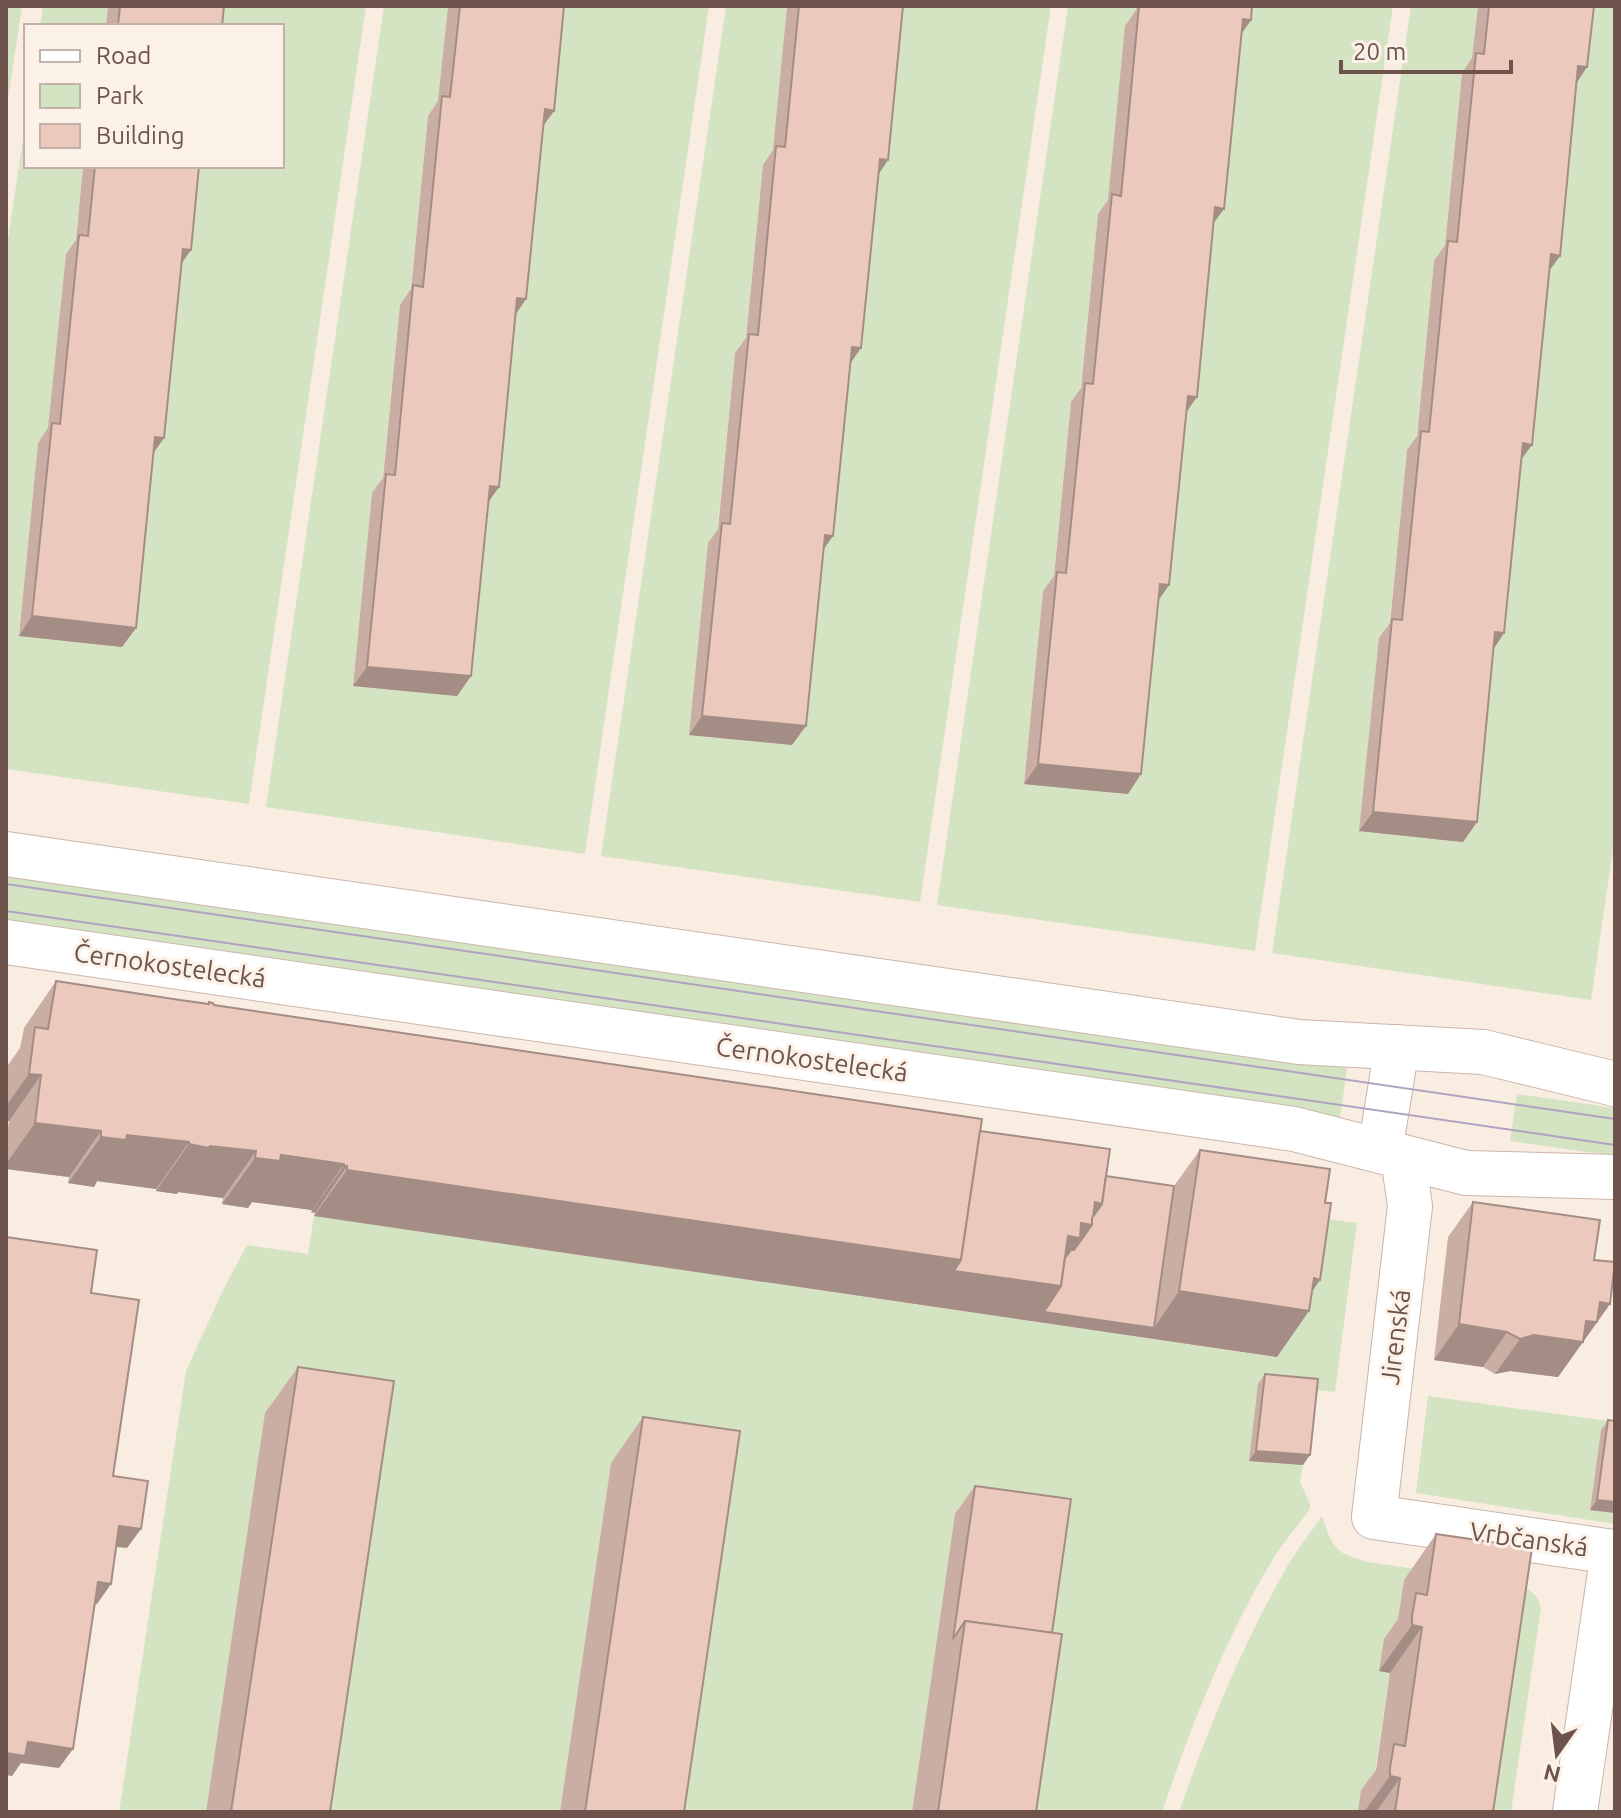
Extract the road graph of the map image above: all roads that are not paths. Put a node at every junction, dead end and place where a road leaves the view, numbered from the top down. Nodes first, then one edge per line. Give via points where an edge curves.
1 (6, 854) edge
2 (6, 942) edge
3 (1397, 1047) junction
4 (1615, 1084) edge
5 (1391, 1154) junction
6 (1615, 1177) edge
7 (1374, 1517) joint
8 (1575, 1812) edge

1 - 3 main road via 1299,1042
2 - 5 main road, Černokostelecká via 1294,1129
3 - 4 main road via 1483,1052
3 - 5 main road, Jirenská
5 - 6 main road, Černokostelecká via 1466,1173
5 - 7 main road, Jirenská via 1410,1206
7 - 8 main road, Vrbčanská via 1613,1552

